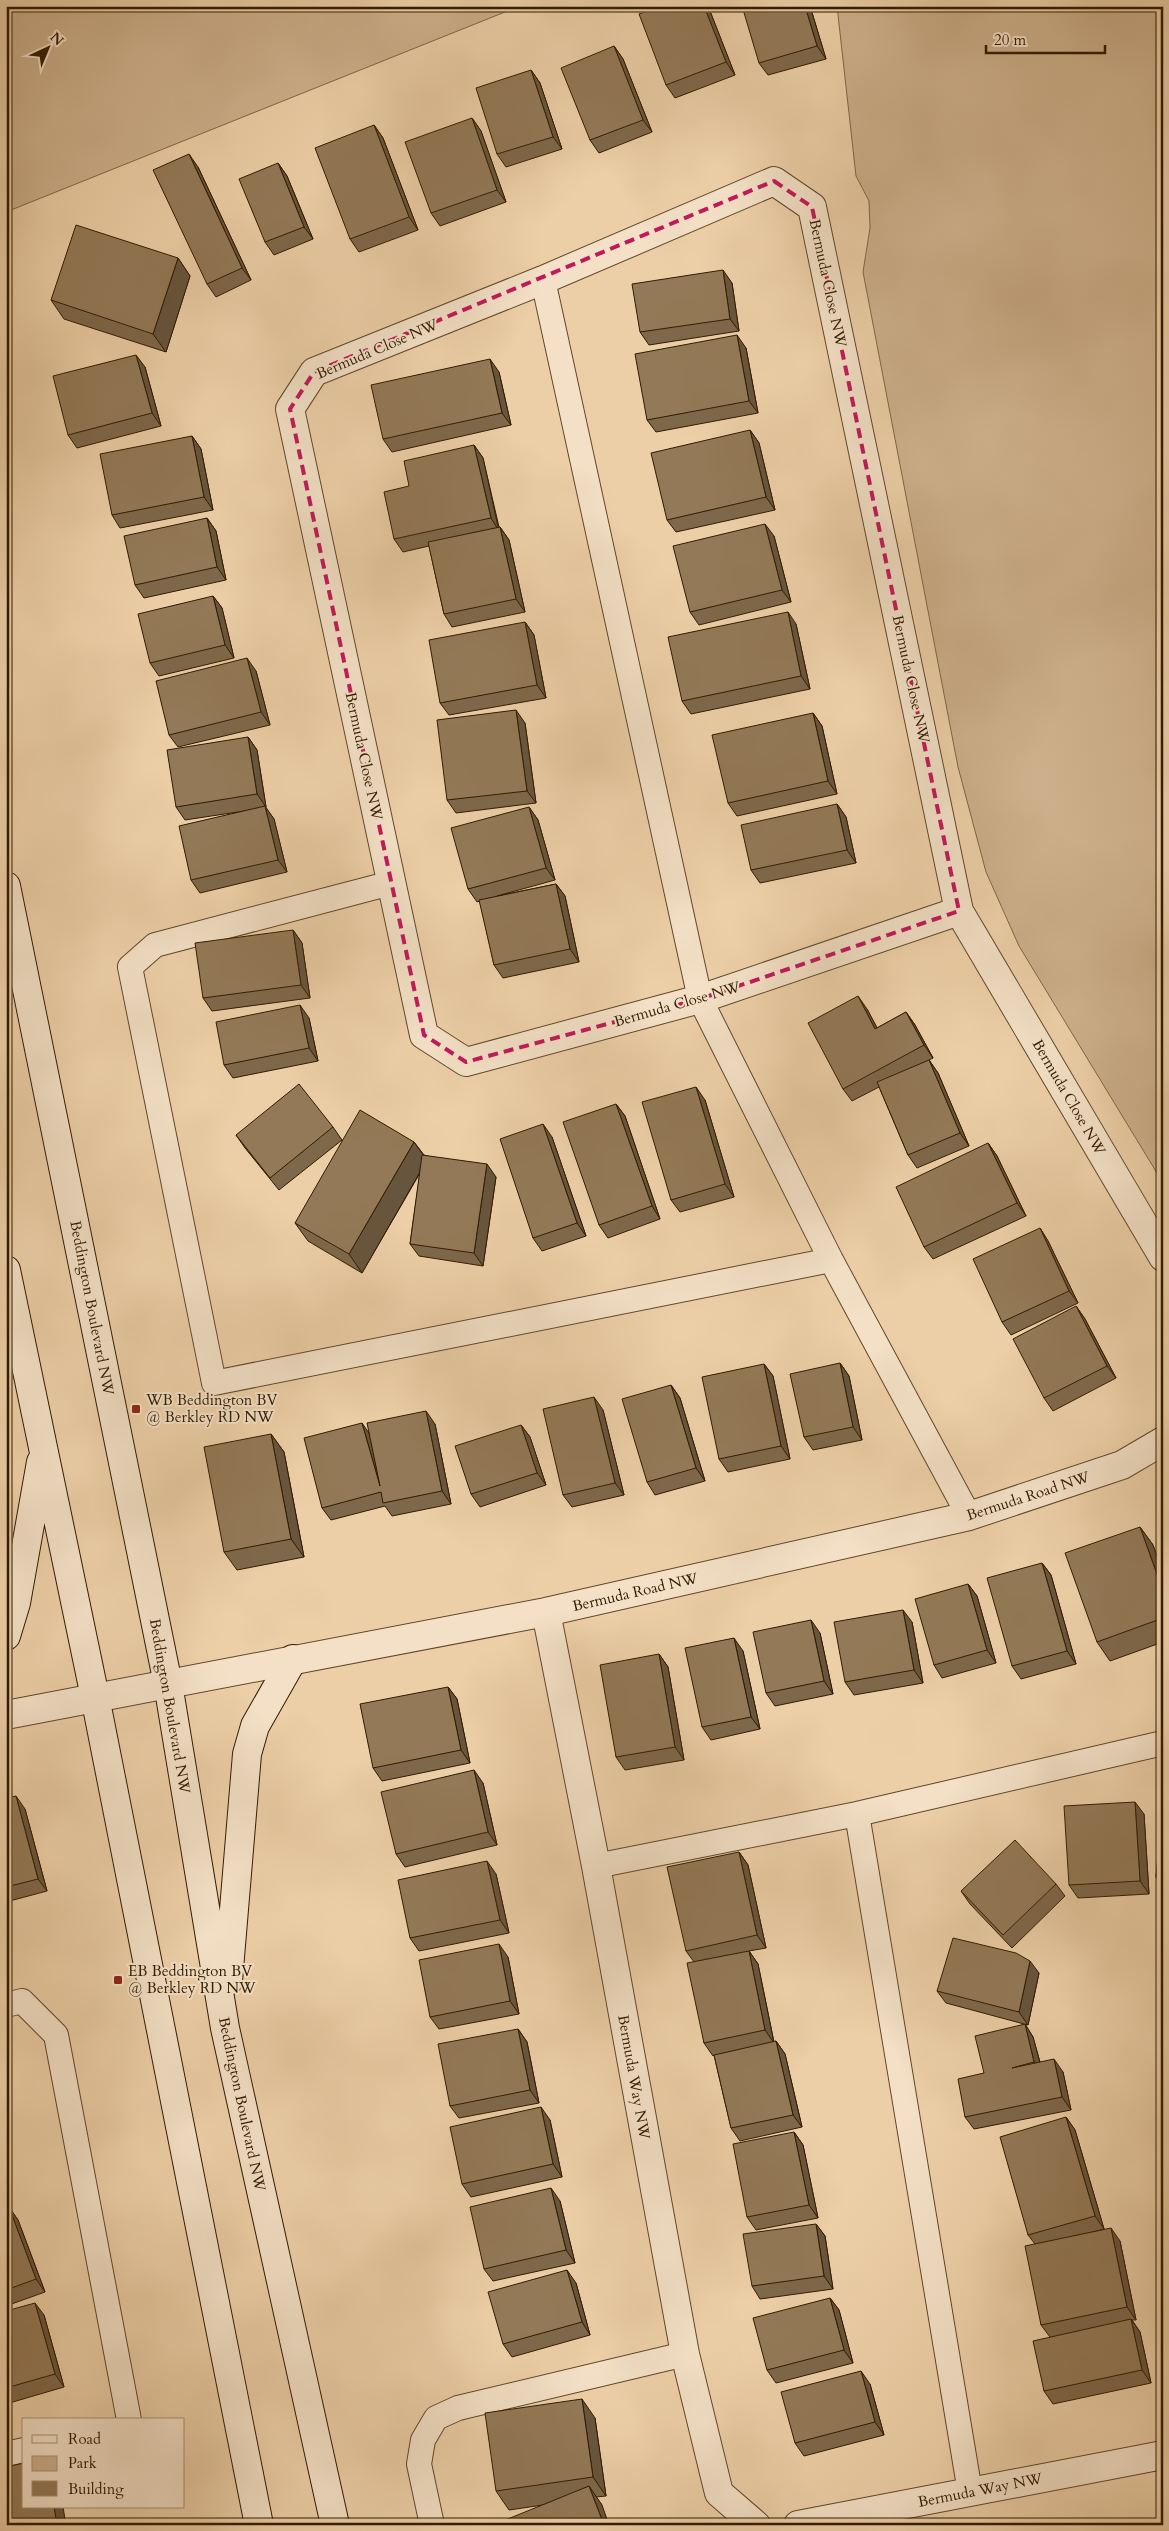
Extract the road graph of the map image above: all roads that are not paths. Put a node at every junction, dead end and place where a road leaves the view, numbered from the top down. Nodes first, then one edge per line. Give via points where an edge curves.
1 (543, 280) junction
2 (391, 883) junction
3 (6, 886) edge
4 (959, 911) junction
5 (700, 999) junction
6 (1163, 1257) edge
7 (831, 1260) junction
8 (6, 1270) edge
9 (1163, 1441) edge
10 (44, 1448) junction
11 (969, 1516) junction
12 (546, 1612) junction
13 (6, 1636) edge
14 (293, 1659) junction
15 (168, 1684) junction
16 (95, 1697) junction
17 (6, 1715) edge
18 (1163, 1743) edge
19 (856, 1814) junction
20 (596, 1866) junction
21 (6, 2005) edge
22 (225, 2028) junction
23 (685, 2354) junction
24 (129, 2418) edge
25 (22, 2450) edge
26 (6, 2454) edge
27 (1163, 2455) edge
28 (970, 2492) junction
29 (259, 2525) edge
30 (335, 2525) edge
31 (432, 2525) edge
32 (756, 2525) edge
33 (798, 2525) edge

1 - 2 street, Bermuda Close NW via 314,372 290,410
1 - 4 street, Bermuda Close NW via 774,181 812,207
1 - 5 lane
2 - 5 street, Bermuda Close NW via 424,1035 466,1062
2 - 7 lane via 155,945 130,967 214,1383
3 - 15 street, Beddington Boulevard NW
4 - 5 street, Bermuda Close NW
4 - 6 street, Bermuda Close NW
5 - 7 lane
7 - 11 lane
8 - 10 street
9 - 11 street, Bermuda Road NW via 1122,1465
10 - 13 street via 16,1603
10 - 16 street
11 - 12 street, Bermuda Road NW
12 - 14 street, Bermuda Road NW
12 - 20 street, Bermuda Way NW
14 - 15 street, Bermuda Road NW
14 - 22 street via 255,1726 247,1754
15 - 16 street, Bermuda Road NW
15 - 22 street, Beddington Boulevard NW
16 - 17 street, Bermuda Road NW
16 - 29 street
18 - 19 lane
19 - 20 lane
19 - 28 lane
20 - 23 street, Bermuda Way NW
21 - 24 lane via 22,2002 56,2036
22 - 30 street, Beddington Boulevard NW
23 - 31 lane via 458,2408 436,2418 423,2440 419,2464
23 - 32 street, Bermuda Way NW via 719,2493
25 - 26 lane
27 - 28 street, Bermuda Way NW
28 - 33 street, Bermuda Way NW

